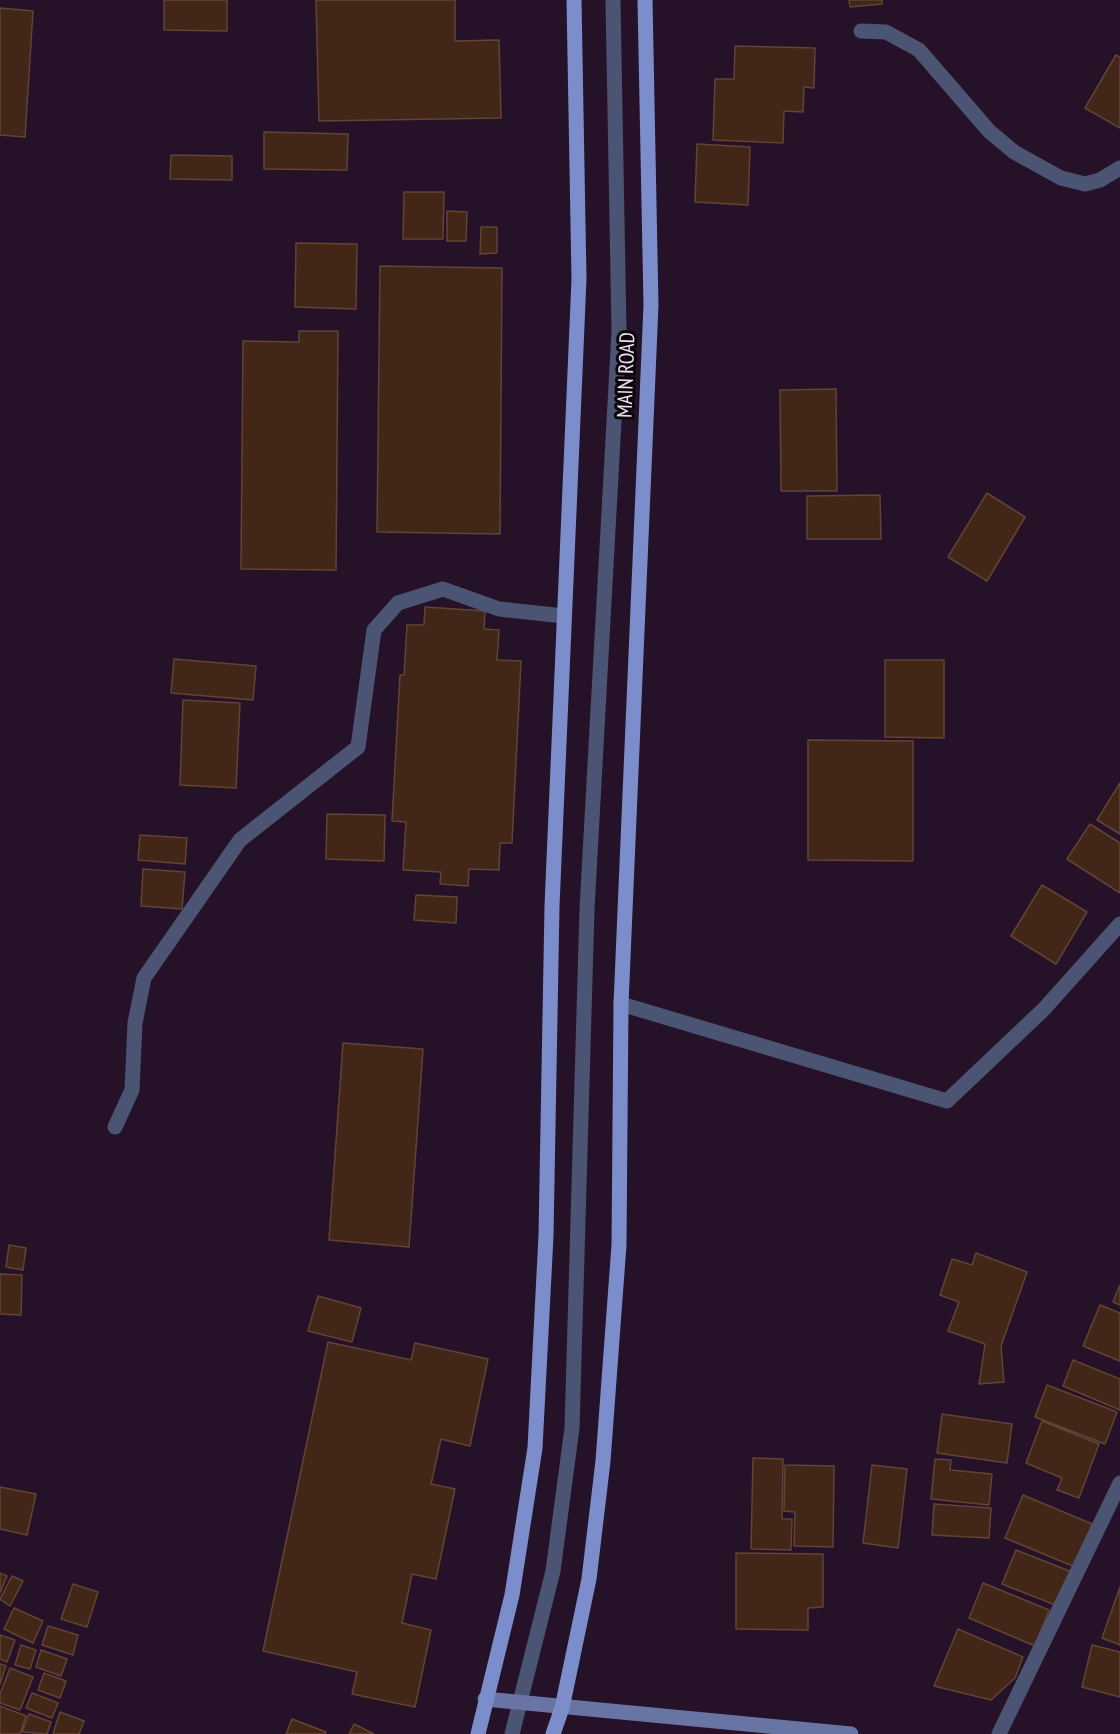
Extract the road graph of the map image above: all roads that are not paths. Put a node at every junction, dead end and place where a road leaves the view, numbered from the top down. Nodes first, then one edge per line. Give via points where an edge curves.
1 (574, 0) edge
2 (613, 0) edge
3 (645, 0) edge
4 (861, 31) dead end
5 (1120, 168) edge
6 (564, 616) junction
7 (1120, 924) edge
8 (621, 1004) junction
9 (115, 1127) dead end
10 (1120, 1483) edge
11 (485, 1699) junction
12 (519, 1701) junction
13 (562, 1708) junction
14 (478, 1734) edge
15 (512, 1734) edge
16 (553, 1734) edge
17 (851, 1734) edge
18 (999, 1734) edge

1 - 6 main road via 579,279
2 - 12 street via 619,331 587,909 572,1428 553,1571
3 - 8 main road, MAIN ROAD via 651,305
4 - 5 street via 886,32 919,50 989,131 1014,152 1061,178 1085,184 1101,180
6 - 9 street via 499,609 443,589 398,603 375,630 358,747 240,840 144,978 135,1023 132,1090
6 - 11 main road via 536,1448 512,1595
7 - 8 street via 1044,1009 947,1101
8 - 13 main road, MAIN ROAD via 619,1245 603,1461 589,1579
10 - 18 street
11 - 12 street
11 - 14 main road
12 - 13 street
12 - 15 street
13 - 16 main road, MAIN ROAD
13 - 17 street

